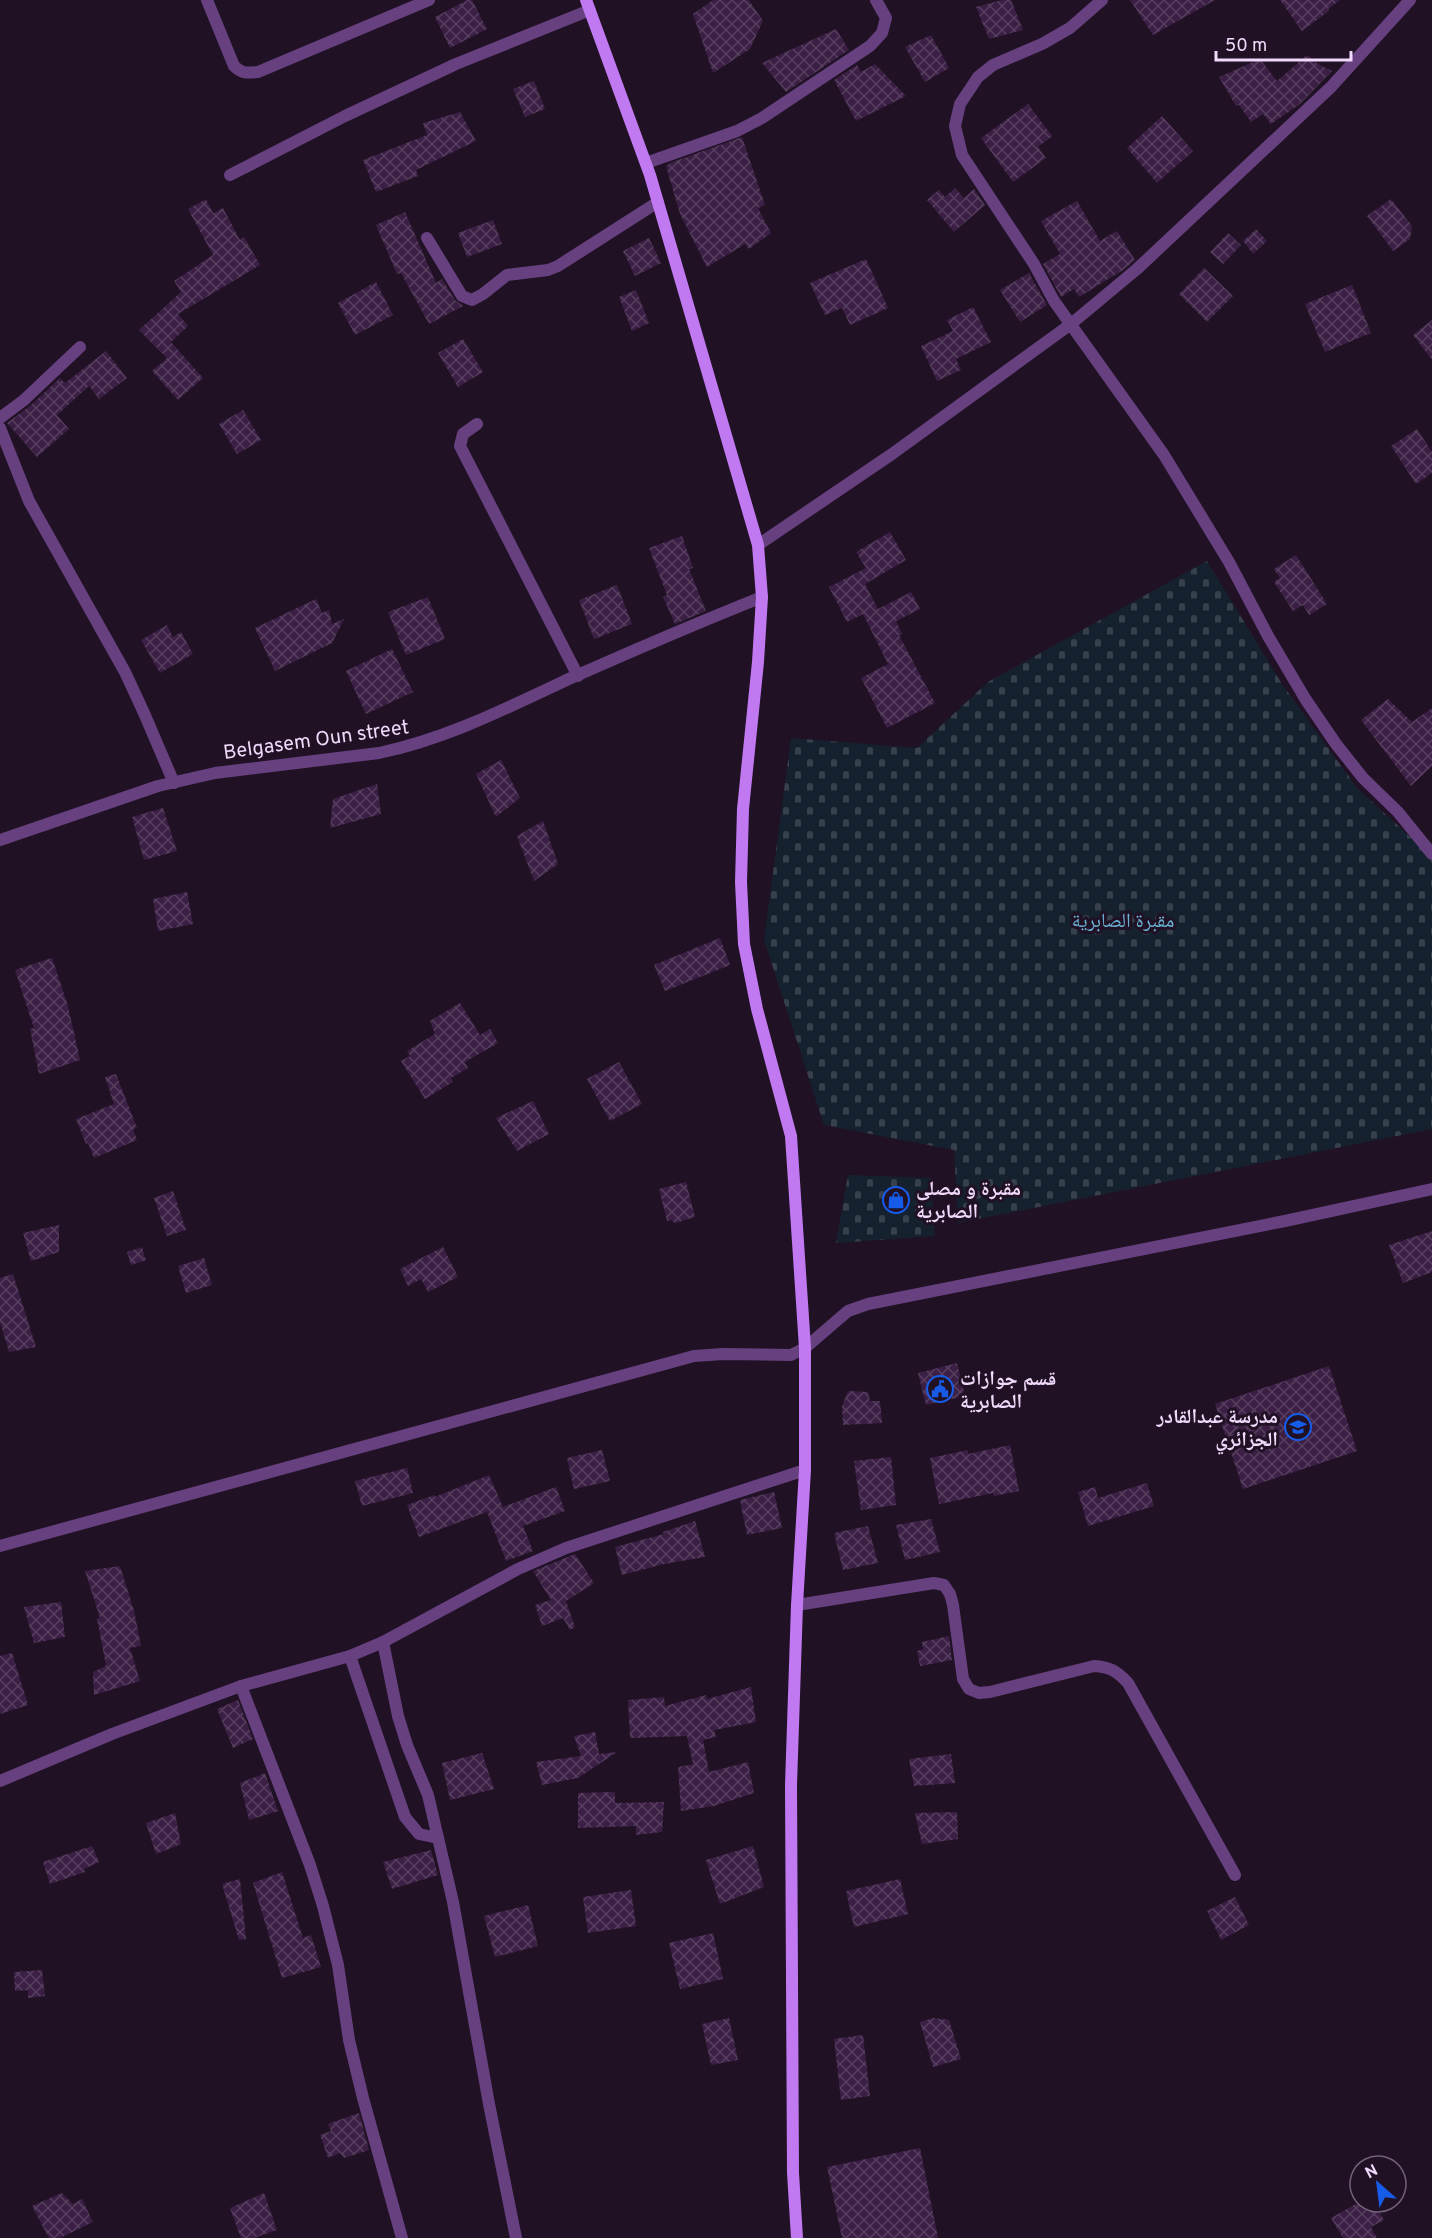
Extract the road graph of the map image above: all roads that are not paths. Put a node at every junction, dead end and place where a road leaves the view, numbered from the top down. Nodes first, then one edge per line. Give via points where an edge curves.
1 (207, 0) edge
2 (429, 0) edge
3 (876, 0) edge
4 (1101, 0) edge
5 (1410, 0) edge
6 (588, 5) edge
7 (646, 163) junction
8 (230, 176) dead end
9 (658, 202) junction
10 (427, 238) dead end
11 (1071, 324) junction
12 (80, 348) dead end
13 (0, 418) edge
14 (477, 424) dead end
15 (0, 428) edge
16 (5, 458) edge
17 (758, 545) junction
18 (762, 597) junction
19 (578, 676) junction
20 (174, 783) junction
21 (0, 840) edge
22 (1430, 846) edge
23 (1432, 1189) edge
24 (805, 1348) junction
25 (805, 1470) junction
26 (0, 1546) edge
27 (797, 1605) junction
28 (383, 1642) junction
29 (350, 1656) junction
30 (241, 1686) junction
31 (0, 1781) edge
32 (438, 1838) junction
33 (1235, 1875) dead end
34 (402, 2238) edge
35 (516, 2238) edge
36 (797, 2238) edge

1 - 2 street via 234,66 247,73 258,72
3 - 7 street via 886,18 882,33 870,46 746,127
4 - 11 street via 1070,28 993,65 978,77 960,104 955,126 962,155
5 - 11 street via 1331,87 1137,268
6 - 7 street
6 - 8 street via 345,116
7 - 9 street
9 - 10 street via 558,266 507,274 472,300 462,296
9 - 17 street
11 - 17 street via 901,448
11 - 22 street via 1164,454 1268,636 1336,744
12 - 13 street
14 - 19 street via 463,434 460,446
15 - 16 street
16 - 20 street via 124,672
17 - 18 street
18 - 19 street, Belgasem Oun street
18 - 24 street via 743,808 743,933 757,1009 791,1136
19 - 20 street, Belgasem Oun street via 406,748 215,773
20 - 21 street, Belgasem Oun street
23 - 24 street via 868,1304 848,1311
24 - 25 street
24 - 26 street via 791,1355 694,1356
25 - 27 street
25 - 28 street via 566,1548
27 - 33 street via 934,1583 944,1585 953,1605 963,1679 969,1689 990,1692 1094,1666 1118,1672 1128,1683
27 - 36 street via 791,1796 793,2173
28 - 29 street
28 - 32 street via 402,1731 428,1795
29 - 30 street
29 - 32 street via 405,1817 419,1833
30 - 31 street
30 - 34 street via 323,1906 338,1965 349,2040
32 - 35 street

